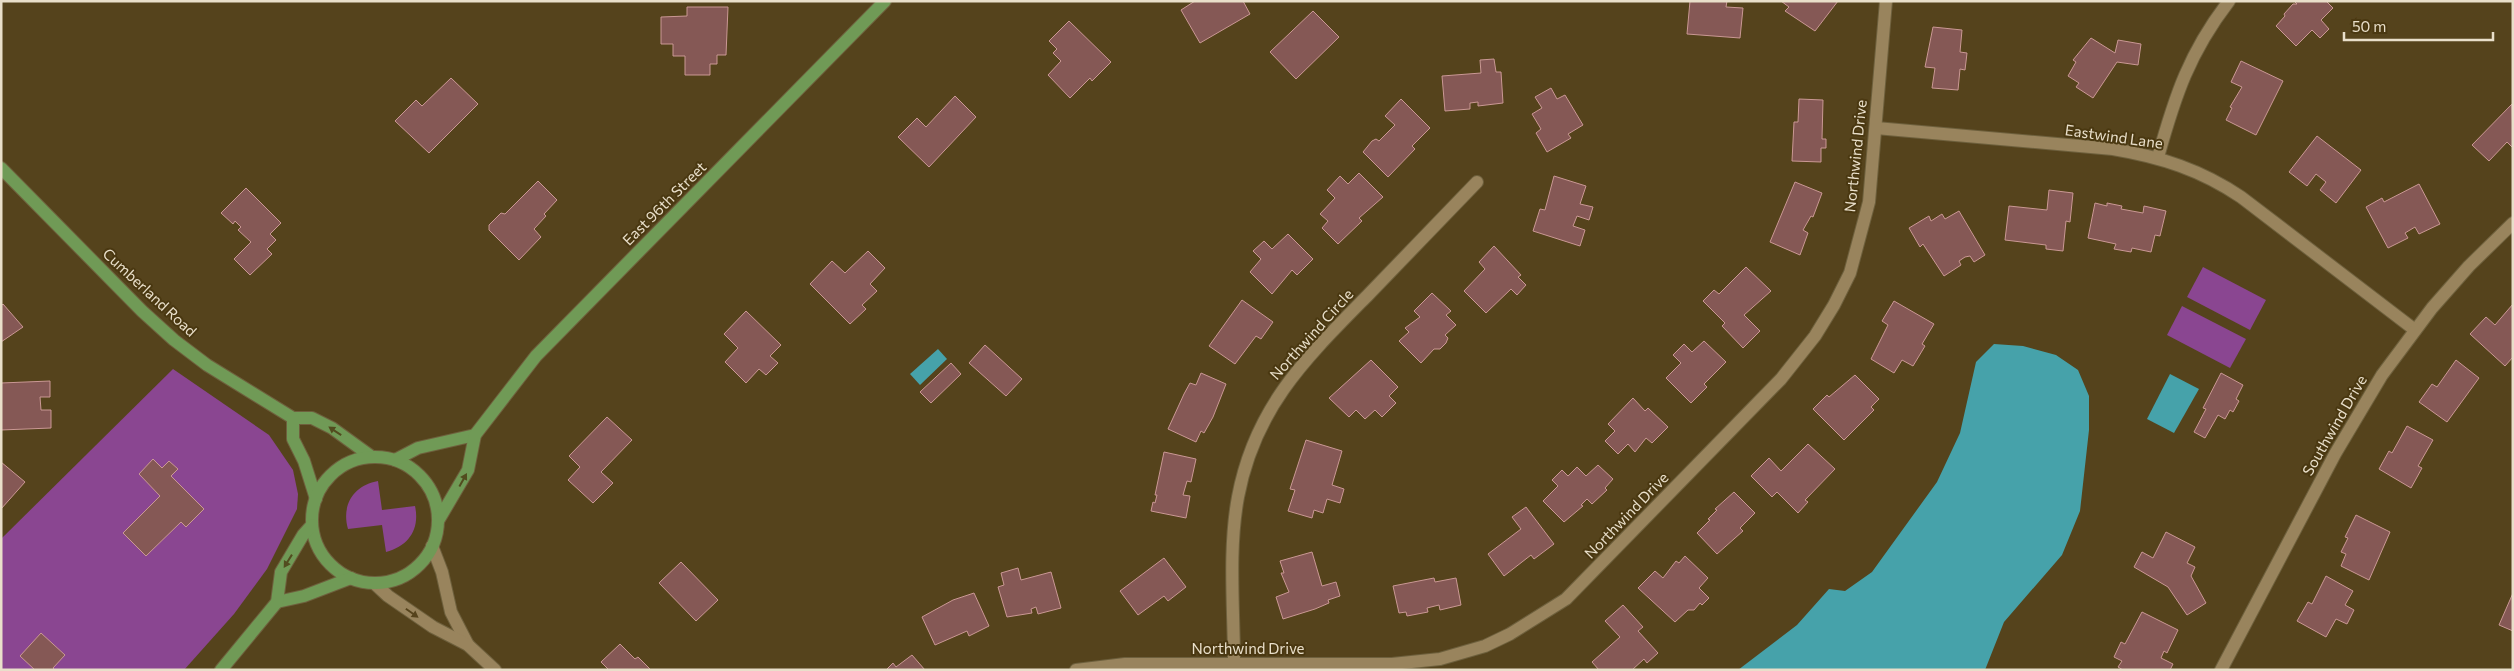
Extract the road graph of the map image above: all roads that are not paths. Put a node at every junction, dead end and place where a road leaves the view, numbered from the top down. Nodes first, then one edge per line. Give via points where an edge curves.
1 (885, 1) edge
2 (1886, 1) edge
3 (2229, 1) edge
4 (1876, 128) junction
5 (2158, 157) junction
6 (1, 168) edge
7 (1477, 182) dead end
8 (2513, 223) edge
9 (2414, 330) junction
10 (293, 418) junction
11 (475, 435) junction
12 (372, 457) junction
13 (395, 460) junction
14 (316, 499) junction
15 (438, 521) junction
16 (312, 525) junction
17 (432, 546) junction
18 (351, 578) junction
19 (374, 583) junction
20 (277, 602) junction
21 (468, 645) junction
22 (1234, 664) junction
23 (221, 670) edge
24 (495, 670) edge
25 (1076, 670) edge
26 (2221, 670) edge

1 - 11 main road, East 96th Street via 543,350
2 - 4 street, Northwind Drive
3 - 5 street via 2210,25 2184,74
4 - 5 street, Eastwind Lane via 2113,149
4 - 22 street, Northwind Drive via 1869,202 1858,246 1850,273 1815,336 1781,379 1566,599 1485,646 1440,659 1392,664
5 - 9 street, Eastwind Lane via 2193,169 2234,192
6 - 10 main road, Cumberland Road via 174,340 207,365
7 - 22 street, Northwind Circle via 1309,356 1269,411 1256,437 1238,497 1234,552
8 - 9 street, Southwind Drive via 2469,266
9 - 26 street, Southwind Drive via 2352,422
12 -> 10 main road, Cumberland Road via 332,428 312,418
10 - 14 main road via 294,439
11 - 13 main road via 418,448
15 -> 11 main road, East 96th Street via 468,470
12 - 13 main road
12 - 14 main road via 338,469 328,478
13 - 15 main road via 415,471 430,488
14 - 16 main road
15 - 17 main road
16 - 18 main road via 320,551 333,567
16 -> 20 main road via 281,572
17 - 19 main road via 414,569 388,582
17 - 21 street via 452,612
18 - 19 main road
18 - 20 main road via 304,596
19 -> 21 street via 433,627
20 - 23 main road
21 - 24 street
22 - 25 street, Northwind Drive via 1125,664

